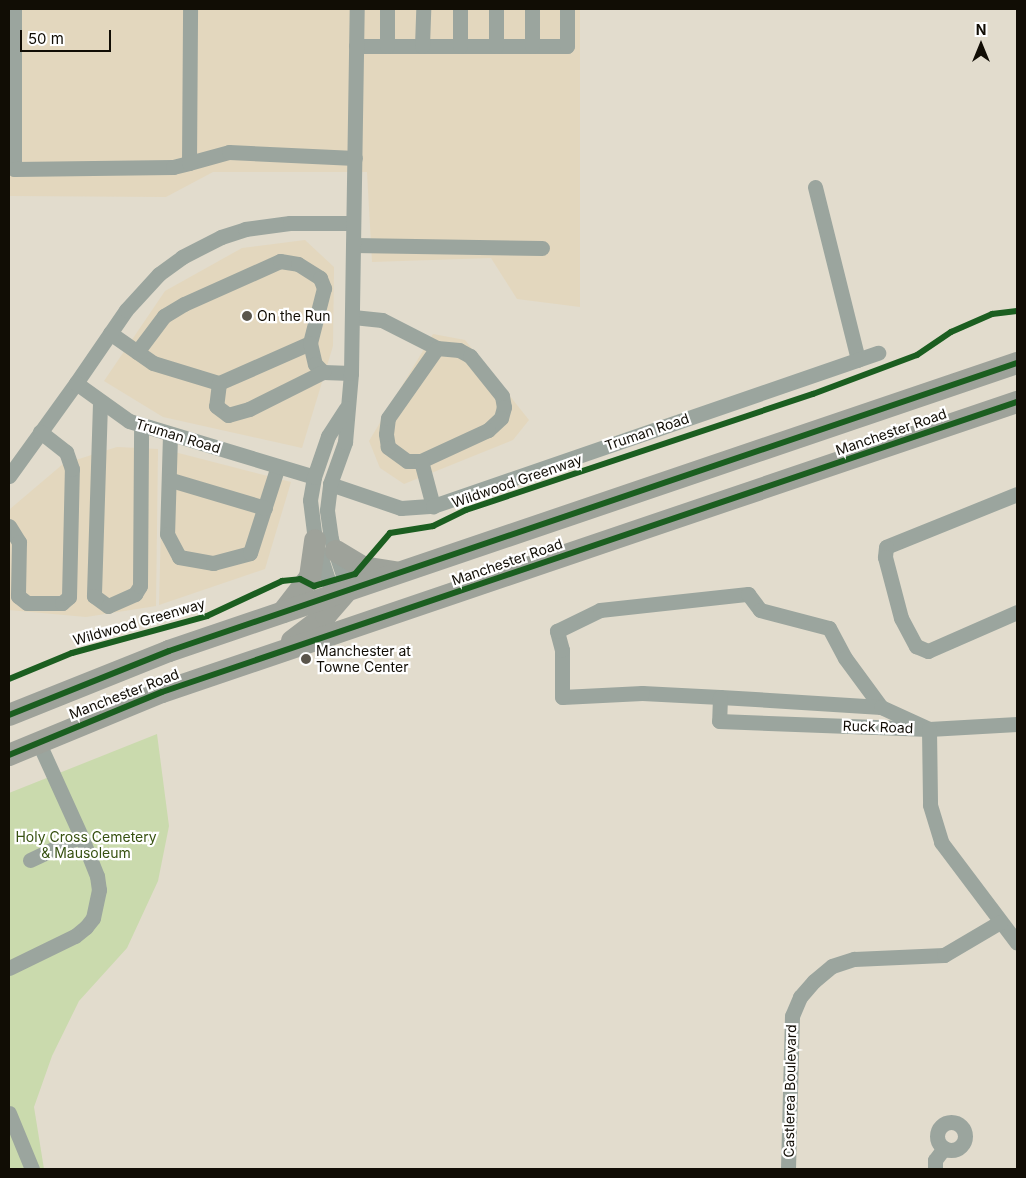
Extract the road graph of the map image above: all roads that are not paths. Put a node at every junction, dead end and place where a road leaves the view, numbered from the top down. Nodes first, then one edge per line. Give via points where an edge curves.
1 (14, 9) edge
2 (190, 9) edge
3 (357, 9) edge
4 (387, 9) edge
5 (423, 9) edge
6 (460, 9) edge
7 (496, 9) edge
8 (532, 9) edge
9 (567, 9) edge
10 (356, 46) junction
11 (387, 46) junction
12 (422, 46) junction
13 (460, 46) junction
14 (496, 46) junction
15 (532, 46) junction
16 (355, 158) junction
17 (189, 163) junction
18 (815, 187) dead end
19 (354, 222) junction
20 (353, 245) junction
21 (542, 248) dead end
22 (353, 317) junction
23 (110, 333) junction
24 (310, 343) junction
25 (437, 348) junction
26 (137, 352) junction
27 (878, 353) dead end
28 (858, 360) junction
29 (1017, 363) edge
30 (322, 372) junction
31 (351, 373) junction
32 (219, 383) junction
33 (76, 384) junction
34 (1017, 402) edge
35 (100, 403) junction
36 (347, 407) junction
37 (141, 426) junction
38 (40, 432) junction
39 (170, 435) junction
40 (421, 461) junction
41 (278, 466) junction
42 (9, 476) edge
43 (314, 477) junction
44 (171, 480) junction
45 (330, 484) junction
46 (1017, 494) edge
47 (433, 506) junction
48 (265, 508) junction
49 (9, 526) edge
50 (315, 540) junction
51 (336, 551) junction
52 (401, 572) junction
53 (340, 596) junction
54 (283, 612) junction
55 (1017, 612) edge
56 (378, 619) junction
57 (275, 654) junction
58 (720, 697) junction
59 (881, 707) junction
60 (9, 715) edge
61 (1017, 724) edge
62 (929, 729) junction
63 (38, 741) junction
64 (9, 755) edge
65 (81, 836) junction
66 (30, 860) dead end
67 (1000, 922) junction
68 (1017, 943) edge
69 (9, 968) edge
70 (9, 1113) edge
71 (944, 1148) dead end
72 (32, 1169) edge
73 (788, 1169) edge
74 (935, 1169) edge

1 - 17 street via 14,169 173,167
2 - 17 street
3 - 10 street
4 - 11 street
5 - 12 street
6 - 13 street
7 - 14 street
8 - 15 street
9 - 15 street via 567,46
10 - 11 street
10 - 16 street
11 - 12 street
12 - 13 street
13 - 14 street
14 - 15 street
16 - 17 street via 229,152
16 - 19 street
18 - 28 street
19 - 20 street
19 - 23 street via 268,225 221,237 182,257 159,274
20 - 21 street
20 - 22 street
22 - 25 street via 397,325
22 - 31 street
23 - 26 street
23 - 33 street
24 - 26 street via 324,288 320,278 298,264 280,262 164,316
24 - 30 street via 315,364
24 - 32 street
25 - 40 street via 388,418 388,447 407,461
25 - 40 street via 459,350 470,356 502,396 504,407 501,418 488,430
26 - 32 street via 153,363
27 - 28 street, Truman Road
28 - 47 street, Truman Road
29 - 52 highway, Manchester Road
30 - 31 street
30 - 32 street via 250,409 228,415 216,406
31 - 36 street
33 - 35 street, Truman Road
33 - 38 street
34 - 56 highway, Manchester Road
35 - 37 street, Truman Road
35 - 37 street via 94,596 108,606 135,594 140,586
36 - 43 street via 328,436
36 - 45 street via 345,442
37 - 39 street, Truman Road
38 - 42 street
38 - 49 street via 66,452 72,469 69,597 62,603 27,604 18,596 19,542
39 - 41 street, Truman Road
39 - 44 street
40 - 47 street
41 - 43 street, Truman Road
41 - 48 street
43 - 50 street via 310,511
44 - 48 street
44 - 48 street via 167,534 178,557 213,564 250,553
45 - 47 street, Truman Road via 401,508
45 - 51 street via 328,524
46 - 55 street via 886,547 885,557 901,618 916,646 928,651
50 - 53 street
50 - 54 highway via 310,577
51 - 52 highway via 363,567
51 - 53 street
52 - 53 highway, Manchester Road
53 - 54 highway, Manchester Road
53 - 56 highway via 350,611
53 - 57 highway
54 - 60 highway, Manchester Road via 105,674
56 - 57 highway, Manchester Road
57 - 63 highway, Manchester Road via 162,692
58 - 59 street
58 - 59 street via 642,693 562,697 562,650 557,631 600,610 748,594 760,610 829,628 845,658
58 - 62 street, Ruck Road via 719,721
59 - 62 street
61 - 62 street, Ruck Road
62 - 67 street via 932,821 941,842
63 - 64 highway, Manchester Road
63 - 65 street
65 - 66 street
65 - 69 street via 97,876 99,890 93,918 75,936
67 - 68 street
67 - 73 street, Castlerea Boulevard via 944,954 854,959 832,966 800,997 792,1016
70 - 72 street
71 - 74 street via 935,1160

